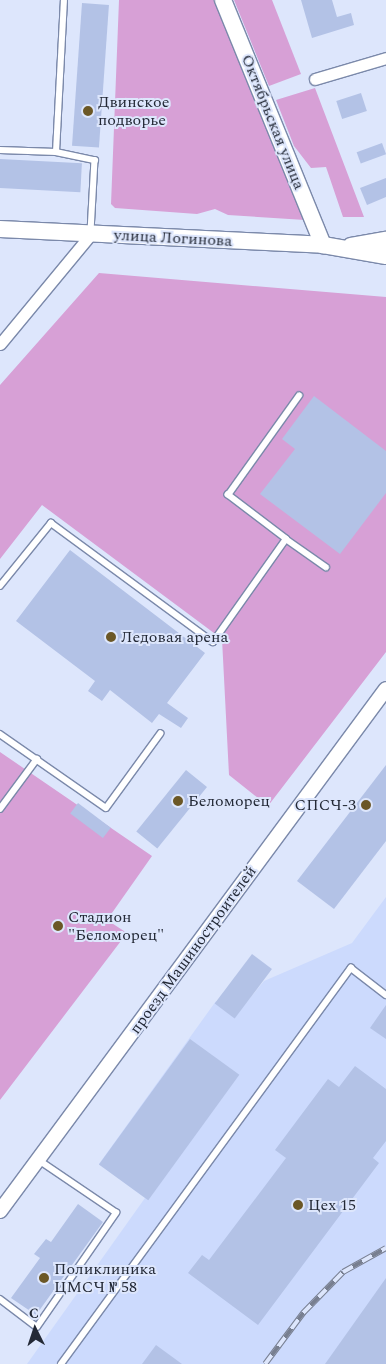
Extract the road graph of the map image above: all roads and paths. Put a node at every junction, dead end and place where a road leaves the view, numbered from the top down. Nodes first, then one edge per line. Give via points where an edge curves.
1 (64, 0) edge
2 (223, 0) edge
3 (386, 58) edge
4 (315, 79) dead end
5 (0, 150) edge
6 (56, 152) junction
7 (0, 229) edge
8 (91, 234) junction
9 (386, 240) edge
10 (323, 245) junction
11 (347, 247) junction
12 (386, 256) edge
13 (0, 344) edge
14 (299, 396) dead end
15 (286, 539) junction
16 (326, 567) dead end
17 (0, 586) edge
18 (386, 689) edge
19 (0, 734) edge
20 (160, 734) dead end
21 (37, 759) junction
22 (0, 809) edge
23 (386, 995) edge
24 (38, 1160) junction
25 (0, 1210) edge
26 (0, 1299) edge
27 (61, 1364) edge

1 - 6 lane
2 - 10 main road, Октябрьская улица
3 - 4 street
5 - 6 lane
6 - 8 lane via 95,160
7 - 8 main road, улица Логинова
8 - 10 main road, улица Логинова
8 - 13 street
9 - 11 main road, улица Логинова
10 - 11 main road, улица Логинова
11 - 12 main road, улица Логинова
14 - 15 lane via 228,495
15 - 16 lane
15 - 17 lane via 213,642 52,523
18 - 24 street, проезд Машиностроителей
19 - 21 lane
20 - 21 lane via 106,808
21 - 22 lane
23 - 27 lane via 351,968
24 - 25 street, проезд Машиностроителей
24 - 26 lane via 116,1213 36,1327

